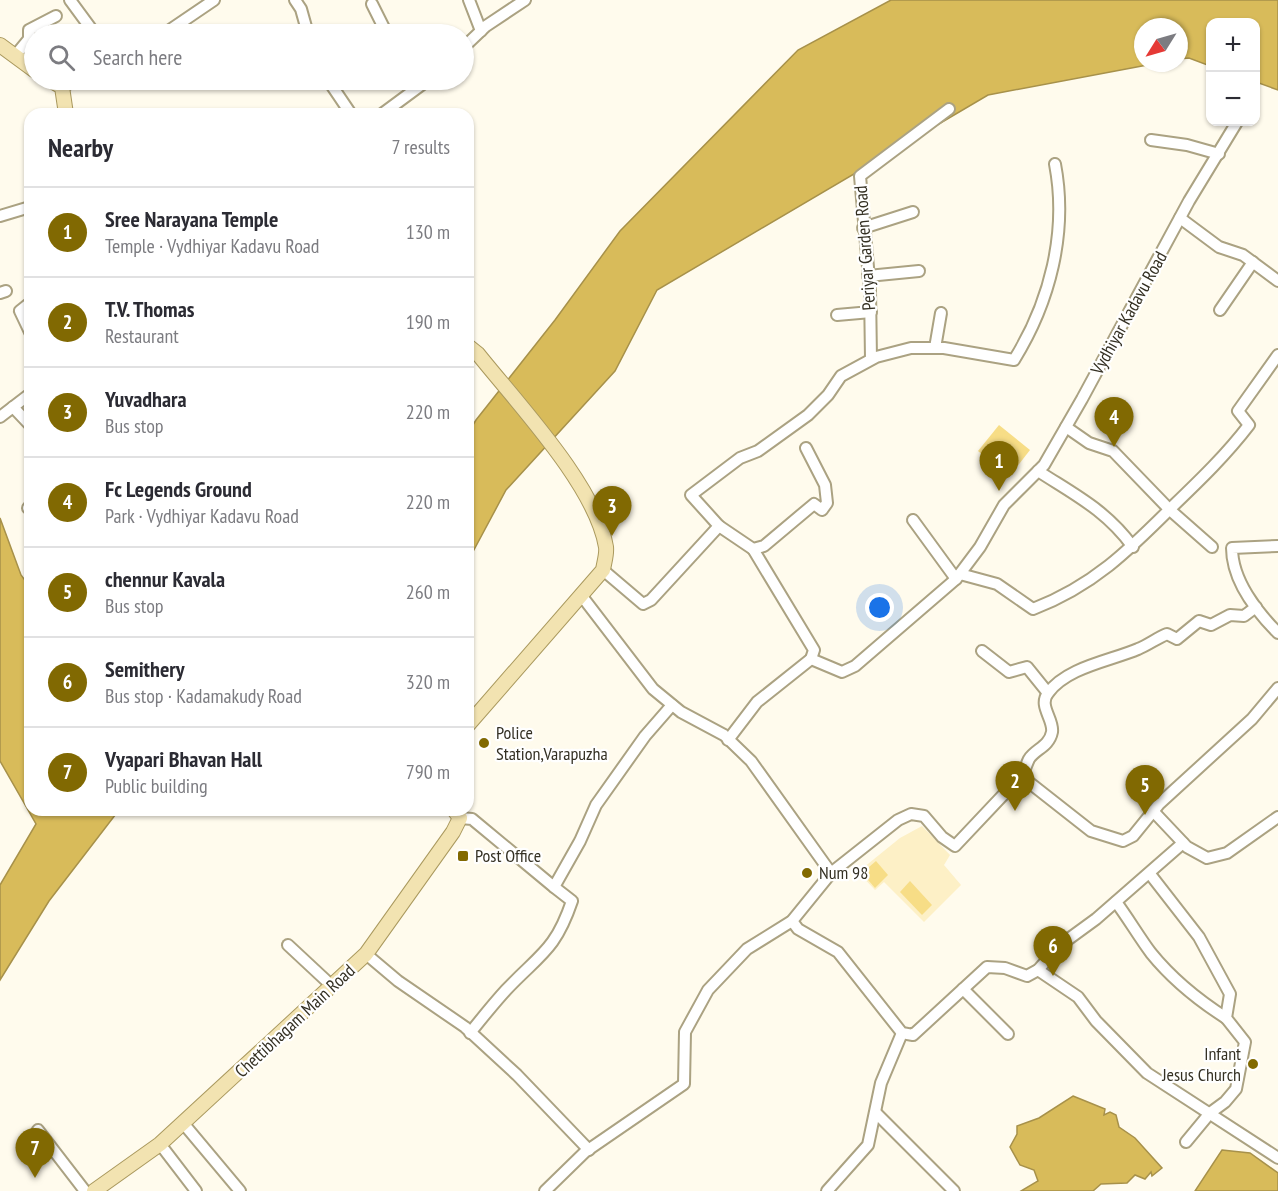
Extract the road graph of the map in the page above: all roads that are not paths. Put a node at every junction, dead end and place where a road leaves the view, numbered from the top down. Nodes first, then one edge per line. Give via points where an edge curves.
1 (70, 0) edge
2 (214, 0) edge
3 (295, 0) edge
4 (469, 0) edge
5 (525, 0) edge
6 (372, 4) dead end
7 (56, 16) dead end
8 (41, 24) edge
9 (88, 24) edge
10 (179, 24) edge
11 (305, 24) edge
12 (382, 24) edge
13 (481, 31) junction
14 (474, 38) edge
15 (24, 44) edge
16 (0, 45) edge
17 (15, 56) junction
18 (24, 63) edge
19 (58, 90) edge
20 (336, 90) edge
21 (414, 90) edge
22 (64, 108) edge
23 (347, 108) edge
24 (390, 108) edge
25 (949, 109) dead end
26 (1235, 126) edge
27 (1151, 140) dead end
28 (1219, 154) junction
29 (1055, 164) dead end
30 (24, 209) edge
31 (913, 212) dead end
32 (0, 216) edge
33 (1180, 219) junction
34 (863, 228) junction
35 (1253, 262) junction
36 (919, 271) dead end
37 (868, 276) junction
38 (1278, 281) edge
39 (1220, 310) dead end
40 (870, 312) junction
41 (940, 313) dead end
42 (837, 315) dead end
43 (935, 348) junction
44 (474, 351) edge
45 (1278, 355) edge
46 (872, 359) junction
47 (24, 399) edge
48 (13, 407) junction
49 (0, 417) edge
50 (24, 419) edge
51 (1066, 427) junction
52 (806, 448) dead end
53 (1038, 471) junction
54 (1170, 510) junction
55 (913, 520) dead end
56 (719, 526) junction
57 (1278, 546) edge
58 (1133, 547) junction
59 (1212, 547) dead end
60 (753, 549) junction
61 (603, 570) junction
62 (958, 577) junction
63 (582, 595) junction
64 (1256, 607) junction
65 (1278, 633) edge
66 (982, 651) dead end
67 (811, 659) junction
68 (1278, 688) edge
69 (1048, 693) junction
70 (672, 705) junction
71 (474, 718) edge
72 (728, 740) junction
73 (1021, 776) junction
74 (1153, 812) junction
75 (456, 816) edge
76 (463, 816) edge
77 (1278, 817) edge
78 (1184, 843) junction
79 (831, 873) junction
80 (1150, 874) junction
81 (554, 887) junction
82 (1116, 902) junction
83 (792, 921) junction
84 (288, 945) dead end
85 (366, 954) junction
86 (1038, 970) junction
87 (332, 986) junction
88 (963, 988) junction
89 (1226, 1018) junction
90 (470, 1033) junction
91 (902, 1033) junction
92 (1008, 1034) dead end
93 (876, 1113) junction
94 (1210, 1113) junction
95 (183, 1123) junction
96 (38, 1130) dead end
97 (1186, 1142) dead end
98 (160, 1144) junction
99 (589, 1150) junction
100 (1278, 1158) edge
101 (85, 1191) edge
102 (94, 1191) edge
103 (196, 1191) edge
104 (240, 1191) edge
105 (545, 1191) edge
106 (827, 1191) edge
107 (954, 1191) edge

1 - 9 street
2 - 10 street
3 - 11 street
4 - 13 street
5 - 13 street
6 - 12 street
7 - 8 street
13 - 14 street
15 - 17 street
16 - 17 main road
17 - 18 main road
19 - 22 main road
20 - 23 street
21 - 24 street
25 - 34 street, Periyar Garden Road via 860,176
26 - 28 street, Vydhiyar Kadavu Road
27 - 28 street
28 - 33 street, Vydhiyar Kadavu Road
29 - 43 street via 1060,218 1055,266 1024,345 1014,360
30 - 32 street
31 - 34 street
33 - 35 street via 1219,247
33 - 51 street, Vydhiyar Kadavu Road
34 - 37 street, Periyar Garden Road
35 - 38 street
35 - 39 street
36 - 37 street
37 - 40 street, Periyar Garden Road
40 - 42 street
40 - 46 street, Periyar Garden Road
41 - 43 street
43 - 46 street via 911,348
44 - 61 main road via 566,464 600,527 606,550
45 - 54 street via 1238,411 1249,425
46 - 56 street via 841,376 808,415 691,495
47 - 48 street
48 - 49 street
48 - 50 street
51 - 53 street, Vydhiyar Kadavu Road
51 - 54 street via 1089,443 1113,452
52 - 60 street via 825,485 827,503 822,510 814,504 764,546
53 - 58 street via 1083,498
53 - 62 street, Vydhiyar Kadavu Road via 1004,505
54 - 58 street
54 - 59 street
55 - 62 street
56 - 60 street
56 - 61 street via 682,569 643,604
57 - 64 street via 1232,549 1232,564
58 - 62 street via 1082,586 1033,609 997,584
60 - 67 street via 814,650
61 - 63 main road
62 - 67 street, Vydhiyar Kadavu Road via 855,666 842,672
63 - 70 street via 653,689
63 - 71 main road
64 - 65 street
64 - 69 street via 1244,616 1230,615 1211,625 1199,621 1176,639 1167,634 1142,648 1076,672
66 - 69 street via 1009,672 1027,667
67 - 72 street via 757,702
68 - 74 street via 1252,719
69 - 73 street via 1046,712 1052,730 1049,740 1029,758
70 - 72 street
70 - 81 street via 596,805
72 - 79 street via 751,761
73 - 74 street via 1091,831 1110,838 1123,841 1133,836
73 - 79 street via 959,844 949,844 924,816 910,814
74 - 78 street
75 - 85 main road, Chettibhagam Main Road via 412,892
76 - 81 street
77 - 78 street via 1227,853 1207,858
78 - 80 street
79 - 83 street
80 - 82 street
80 - 89 street via 1199,937 1230,994
81 - 90 street via 572,901 562,929 547,951 507,989
82 - 86 street via 1059,946
82 - 89 street via 1170,974
83 - 91 street via 798,929 838,952
83 - 99 street via 747,949 697,1007 685,1032 684,1084
84 - 87 street
85 - 87 main road, Chettibhagam Main Road
85 - 90 street
86 - 88 street via 1027,976 987,967
86 - 94 street via 1078,997 1096,1021 1147,1072
87 - 95 main road, Chettibhagam Main Road
88 - 91 street via 913,1035
88 - 92 street
89 - 94 street via 1245,1042 1236,1089
90 - 99 street via 517,1075
91 - 93 street via 881,1083
93 - 106 street via 868,1145
93 - 107 street
94 - 97 street
94 - 100 street
95 - 98 main road, Chettibhagam Main Road
95 - 104 street
96 - 101 street
98 - 102 main road, Chettibhagam Main Road
98 - 103 street
99 - 105 street

